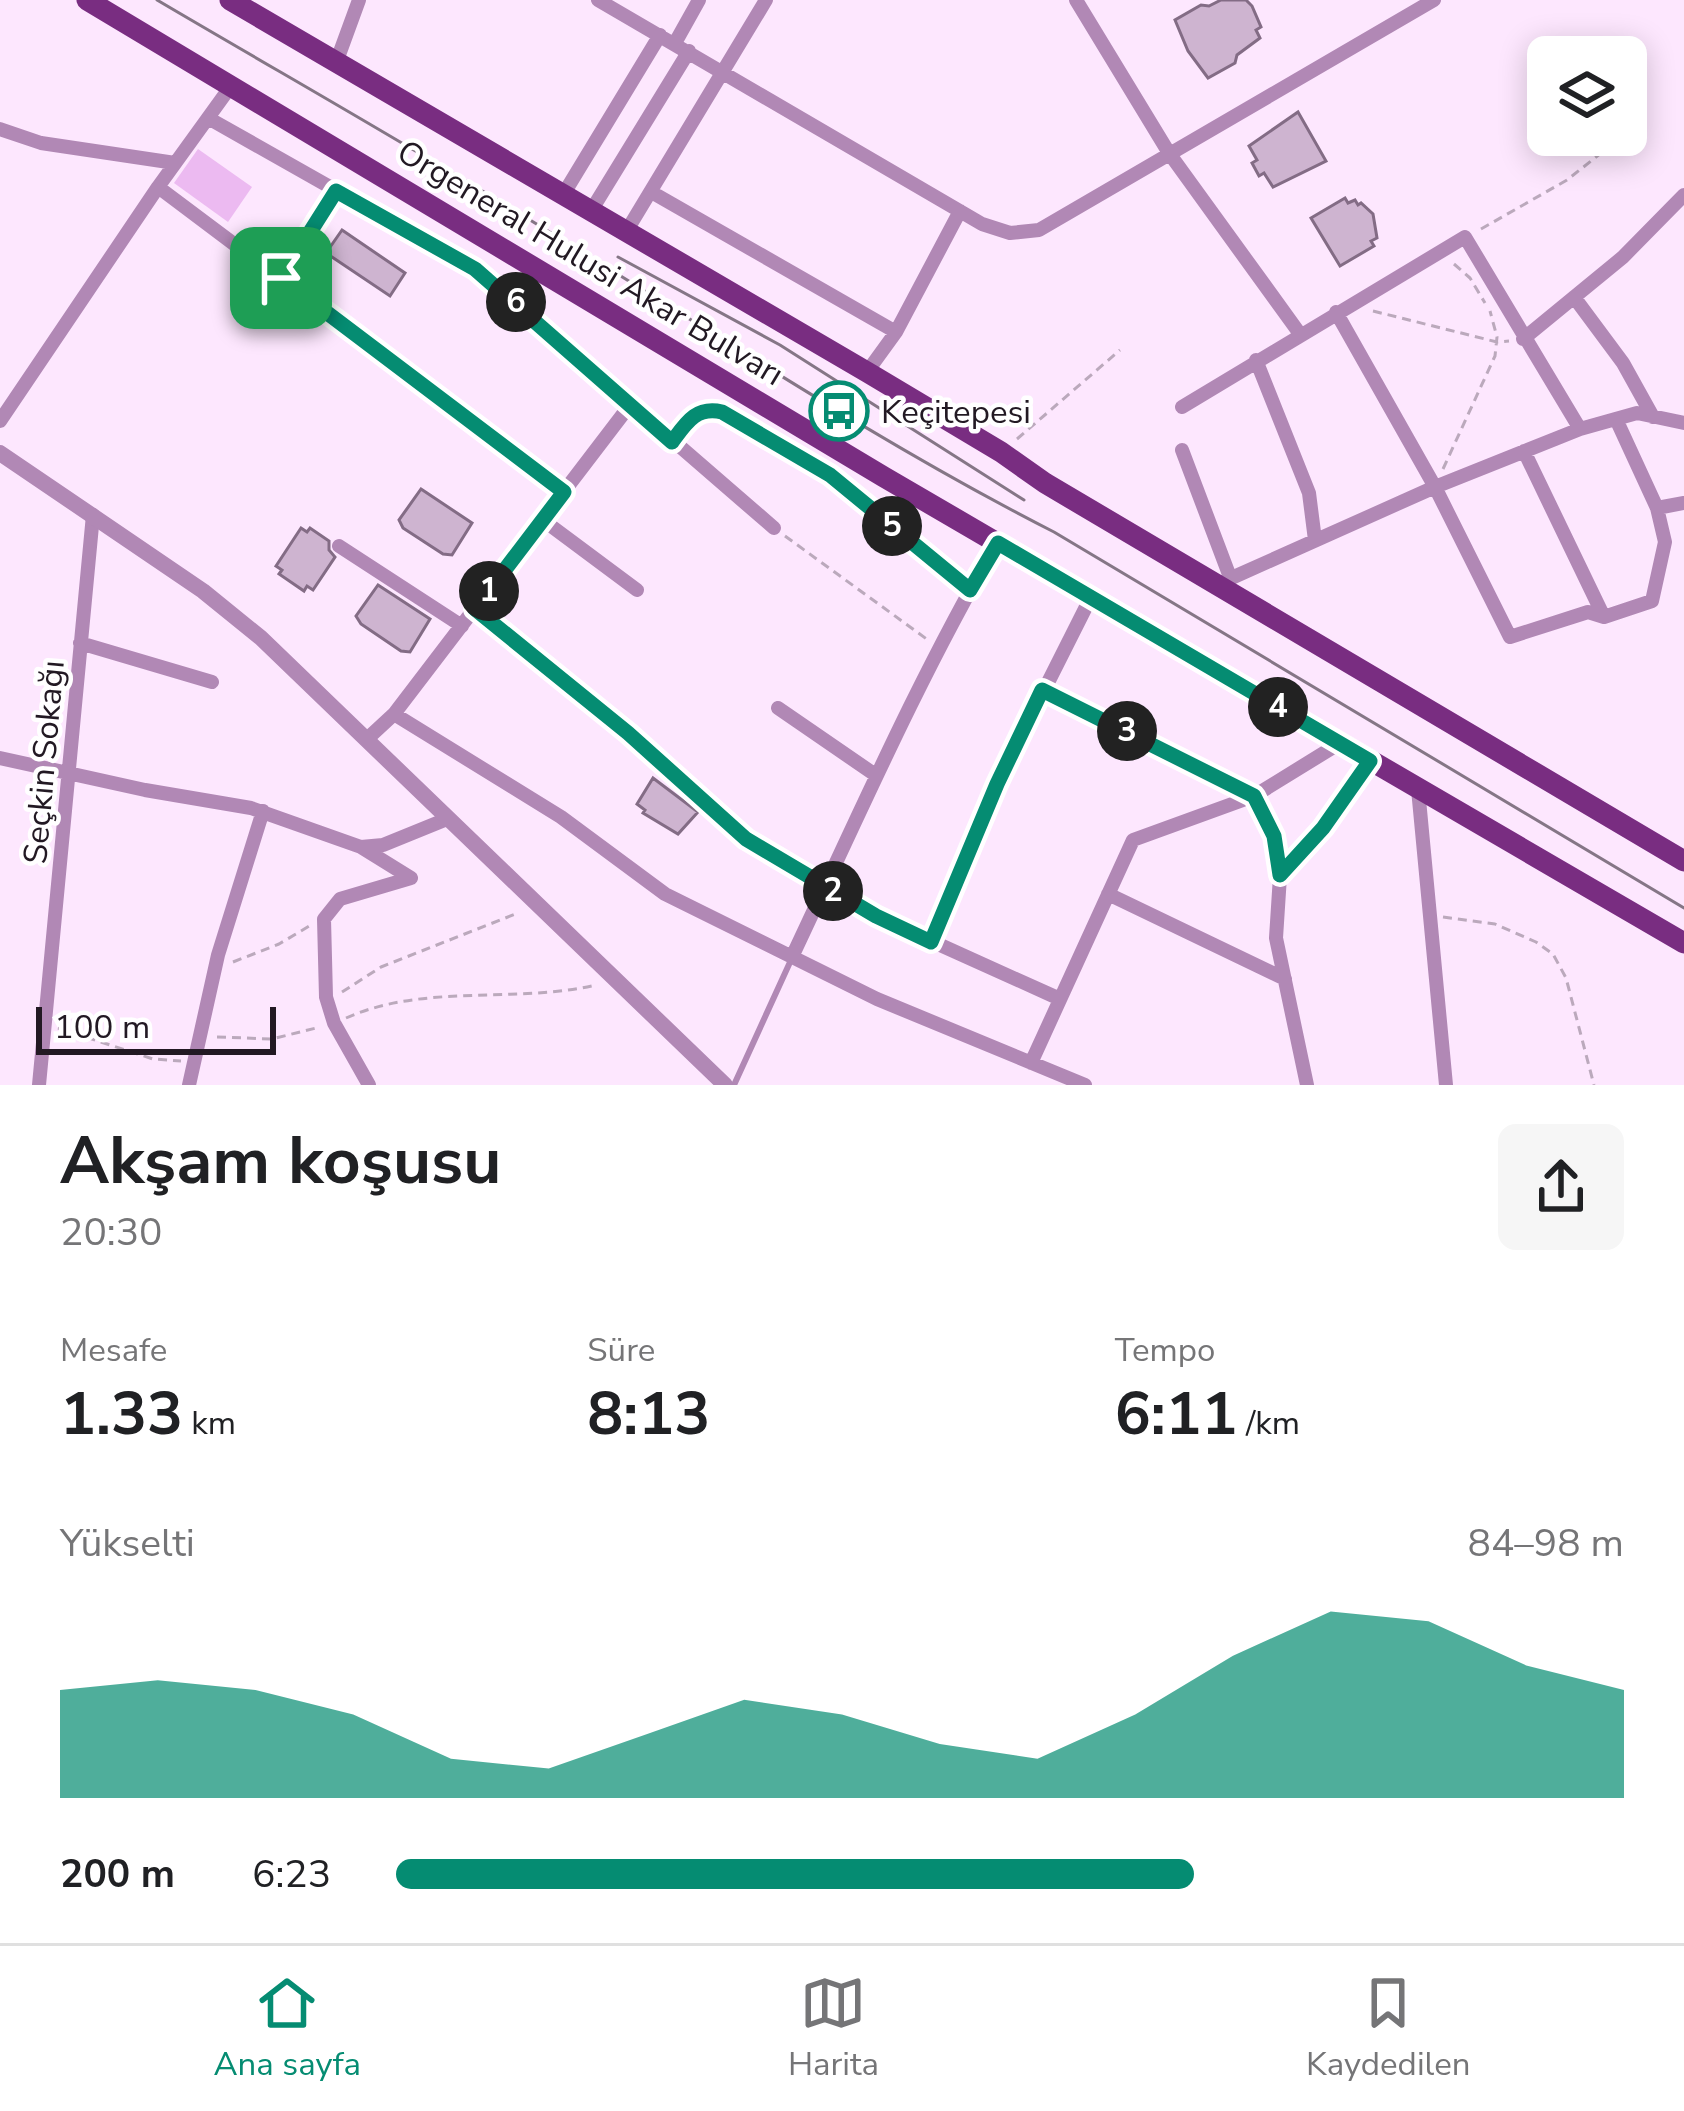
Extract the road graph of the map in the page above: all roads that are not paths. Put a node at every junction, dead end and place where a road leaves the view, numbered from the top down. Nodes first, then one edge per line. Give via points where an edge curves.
1 (87, 0) edge
2 (232, 0) edge
3 (359, 0) edge
4 (598, 0) edge
5 (699, 0) edge
6 (766, 0) edge
7 (1076, 0) edge
8 (1434, 0) edge
9 (660, 35) junction
10 (682, 47) junction
11 (336, 63) junction
12 (724, 71) junction
13 (231, 86) junction
14 (208, 118) junction
15 (0, 129) edge
16 (1169, 154) junction
17 (175, 163) junction
18 (158, 187) junction
19 (336, 191) junction
20 (652, 193) junction
21 (563, 195) junction
22 (1684, 195) edge
23 (960, 211) junction
24 (591, 212) junction
25 (626, 232) junction
26 (281, 278) junction
27 (1574, 297) junction
28 (1343, 309) junction
29 (896, 332) junction
30 (1300, 334) junction
31 (1523, 339) junction
32 (1256, 360) junction
33 (867, 372) junction
34 (630, 406) junction
35 (1182, 407) dead end
36 (1653, 417) junction
37 (1616, 419) junction
38 (0, 421) edge
39 (1684, 423) edge
40 (1580, 428) junction
41 (672, 442) junction
42 (1182, 450) dead end
43 (1524, 451) junction
44 (0, 453) edge
45 (1435, 487) junction
46 (564, 492) junction
47 (1684, 503) edge
48 (1657, 508) junction
49 (93, 515) junction
50 (543, 520) junction
51 (774, 528) road end
52 (1315, 540) junction
53 (998, 543) junction
54 (339, 546) dead end
55 (1224, 580) junction
56 (637, 590) dead end
57 (970, 590) junction
58 (1090, 597) junction
59 (475, 609) junction
60 (1604, 617) junction
61 (462, 626) junction
62 (80, 643) junction
63 (212, 682) dead end
64 (1042, 690) junction
65 (778, 708) dead end
66 (394, 714) junction
67 (367, 740) junction
68 (1340, 743) junction
69 (0, 758) edge
70 (1370, 761) junction
71 (69, 774) junction
72 (874, 774) junction
73 (1418, 789) junction
74 (1254, 796) junction
75 (263, 811) junction
76 (448, 819) junction
77 (361, 847) junction
78 (1684, 861) edge
79 (1280, 875) junction
80 (825, 886) junction
81 (1108, 893) junction
82 (931, 942) junction
83 (1684, 943) edge
84 (792, 957) junction
85 (1285, 979) junction
86 (1060, 999) junction
87 (1031, 1063) junction
88 (39, 1085) edge
89 (190, 1085) edge
90 (369, 1085) edge
91 (724, 1085) edge
92 (734, 1085) edge
93 (1085, 1085) edge
94 (1307, 1085) edge
95 (1446, 1085) edge

1 - 13 main road, Orgeneral Hulusi Akar Bulvarı
2 - 11 main road, Orgeneral Hulusi Akar Bulvarı
3 - 11 street
4 - 9 street
5 - 10 street
6 - 12 street
7 - 16 street
8 - 16 street
9 - 10 street
9 - 21 street
10 - 12 street
10 - 24 street
11 - 21 main road, Orgeneral Hulusi Akar Bulvarı
12 - 20 street
12 - 23 street
13 - 14 street
13 - 53 main road, Orgeneral Hulusi Akar Bulvarı
14 - 17 street
14 - 19 street
15 - 17 street
16 - 23 street via 1039,230 1000,231
16 - 30 street
17 - 18 street
18 - 26 street
18 - 38 street
19 - 26 street
19 - 34 street via 475,269
20 - 25 street
20 - 29 street
21 - 24 main road, Orgeneral Hulusi Akar Bulvarı
22 - 27 street
23 - 29 street
24 - 25 main road, Orgeneral Hulusi Akar Bulvarı
25 - 33 main road, Orgeneral Hulusi Akar Bulvarı
26 - 46 street
27 - 31 street
27 - 36 street
28 - 30 street
28 - 31 street via 1465,237
28 - 45 street
29 - 33 street
30 - 32 street
31 - 40 street
32 - 35 street
32 - 52 street via 1309,493
33 - 55 main road, Orgeneral Hulusi Akar Bulvarı via 1045,483
34 - 41 street
34 - 46 street
36 - 37 street
36 - 39 street
37 - 40 street
37 - 48 street
40 - 43 street
41 - 51 street
41 - 57 street via 694,414 722,412 830,475
42 - 55 street
43 - 45 street
43 - 60 street
44 - 49 street
45 - 52 street
45 - 60 street via 1510,637 1588,612
46 - 50 street
47 - 48 street
48 - 60 street via 1665,542 1652,601
49 - 62 street, Seçkin Sokağı
49 - 67 street via 234,615
50 - 56 street
50 - 59 street
52 - 55 street
53 - 57 street
53 - 58 main road, Orgeneral Hulusi Akar Bulvarı
54 - 61 street
55 - 78 main road, Orgeneral Hulusi Akar Bulvarı
57 - 72 street
58 - 64 street
58 - 68 main road, Orgeneral Hulusi Akar Bulvarı
59 - 61 street
59 - 80 street via 746,839
61 - 66 street
62 - 63 street
62 - 71 street, Seçkin Sokağı
64 - 74 street
64 - 82 street
65 - 72 street
66 - 67 street
66 - 84 street via 665,894
67 - 76 street
68 - 70 main road, Orgeneral Hulusi Akar Bulvarı
68 - 74 street
69 - 71 street
70 - 73 main road, Orgeneral Hulusi Akar Bulvarı
70 - 79 street
71 - 75 street
71 - 88 street, Seçkin Sokağı
72 - 80 street
73 - 83 main road, Orgeneral Hulusi Akar Bulvarı
73 - 95 street
74 - 79 street via 1274,836
74 - 81 street via 1133,840
75 - 77 street
75 - 89 street via 215,967
76 - 77 street
76 - 91 street
77 - 90 street via 411,878 340,899 326,913 327,1002
79 - 85 street via 1276,938
80 - 82 street
80 - 84 street
81 - 85 street
81 - 86 street
82 - 86 street
84 - 87 street
84 - 92 lane
85 - 94 street
86 - 87 street
87 - 93 street

